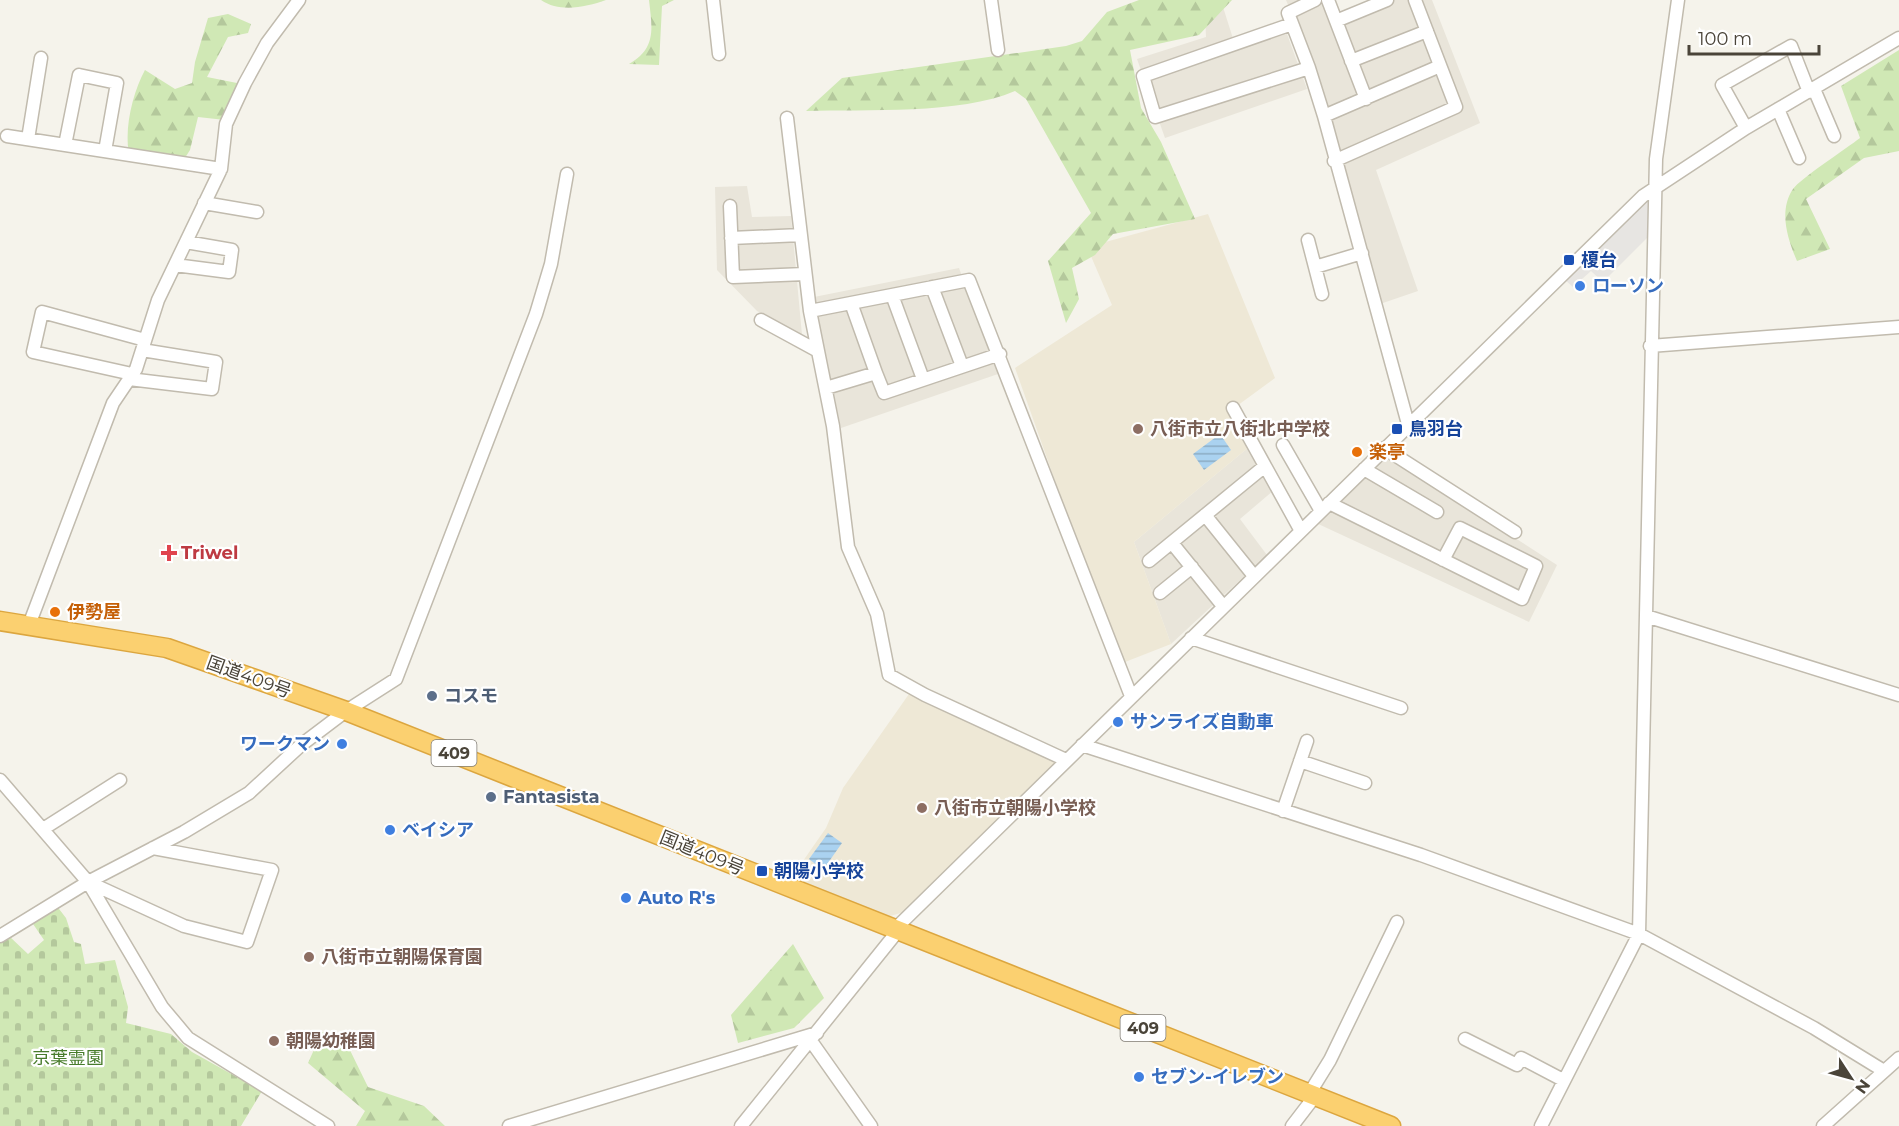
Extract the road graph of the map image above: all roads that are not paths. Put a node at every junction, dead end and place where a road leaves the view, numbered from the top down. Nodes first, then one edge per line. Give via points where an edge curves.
1 (299, 0) edge
2 (713, 0) edge
3 (991, 0) edge
4 (1315, 0) edge
5 (1328, 0) edge
6 (1387, 0) edge
7 (1415, 0) edge
8 (1678, 0) edge
9 (1336, 21) junction
10 (1292, 24) junction
11 (1427, 31) junction
12 (1899, 38) edge
13 (998, 50) dead end
14 (719, 54) dead end
15 (41, 57) dead end
16 (1351, 61) junction
17 (1440, 66) junction
18 (1310, 68) junction
19 (1812, 91) junction
20 (1365, 99) junction
21 (1778, 110) junction
22 (1324, 116) junction
23 (787, 118) dead end
24 (1746, 128) junction
25 (7, 136) dead end
26 (1834, 136) dead end
27 (28, 139) junction
28 (65, 145) junction
29 (105, 151) junction
30 (1799, 158) dead end
31 (1334, 161) junction
32 (221, 169) junction
33 (567, 174) dead end
34 (1655, 185) junction
35 (204, 203) junction
36 (730, 206) dead end
37 (256, 212) dead end
38 (801, 235) junction
39 (732, 238) junction
40 (1308, 240) dead end
41 (186, 242) junction
42 (1362, 253) junction
43 (175, 265) junction
44 (1315, 267) junction
45 (805, 274) junction
46 (932, 287) junction
47 (1322, 294) dead end
48 (892, 295) junction
49 (851, 303) junction
50 (810, 311) junction
51 (761, 320) dead end
52 (1899, 327) edge
53 (144, 345) junction
54 (1650, 346) junction
55 (816, 350) junction
56 (1000, 354) junction
57 (962, 366) junction
58 (876, 373) junction
59 (131, 376) junction
60 (923, 380) junction
61 (826, 388) junction
62 (1233, 408) dead end
63 (1408, 424) junction
64 (1283, 445) dead end
65 (1384, 448) junction
66 (1264, 466) junction
67 (1364, 469) junction
68 (1325, 507) junction
69 (1437, 512) dead end
70 (1205, 515) junction
71 (1301, 531) junction
72 (1515, 532) dead end
73 (1172, 543) junction
74 (1443, 560) junction
75 (1149, 561) dead end
76 (1192, 567) junction
77 (1254, 576) junction
78 (1160, 593) dead end
79 (1223, 606) junction
80 (1646, 616) junction
81 (0, 621) edge
82 (29, 625) junction
83 (1191, 638) junction
84 (1899, 695) edge
85 (1131, 696) junction
86 (1401, 708) dead end
87 (346, 711) junction
88 (1306, 741) dead end
89 (1082, 745) junction
90 (1066, 760) junction
91 (1300, 761) junction
92 (120, 780) dead end
93 (1365, 783) dead end
94 (2, 786) edge
95 (1282, 811) junction
96 (43, 829) junction
97 (153, 848) junction
98 (88, 882) junction
99 (1397, 922) dead end
100 (896, 931) junction
101 (1639, 934) junction
102 (0, 936) edge
103 (814, 1037) junction
104 (1465, 1039) dead end
105 (1899, 1058) edge
106 (1884, 1071) junction
107 (1563, 1080) junction
108 (1312, 1095) junction
109 (328, 1126) edge
110 (509, 1126) edge
111 (741, 1126) edge
112 (871, 1126) edge
113 (1292, 1126) edge
114 (1391, 1126) edge
115 (1541, 1126) edge
116 (1823, 1126) edge

1 - 32 street via 267,43 226,124
2 - 14 street
3 - 13 street
4 - 10 street via 1288,13
5 - 9 street
6 - 9 street
7 - 11 street
8 - 34 street
9 - 16 street
10 - 18 street
10 - 18 street via 1143,76 1155,117
11 - 16 street
11 - 17 street
12 - 19 street
15 - 27 street
16 - 20 street
17 - 20 street
17 - 31 street via 1456,107
18 - 22 street
19 - 21 street
19 - 24 street via 1791,46 1722,86
19 - 26 street
20 - 22 street
21 - 24 street
21 - 30 street
22 - 31 street
23 - 38 street
24 - 34 street
25 - 27 street
27 - 28 street
28 - 29 street
28 - 29 street via 79,75 117,83
29 - 32 street
31 - 42 street
32 - 35 street
33 - 87 street via 551,264 536,314 396,679
34 - 54 street
34 - 63 street
35 - 37 street
35 - 41 street
36 - 39 street
38 - 39 street
38 - 45 street
39 - 45 street via 733,277
40 - 44 street
41 - 43 street
41 - 43 street via 232,250 229,272
42 - 44 street
42 - 63 street
43 - 53 street via 158,300
44 - 47 street
45 - 50 street
46 - 48 street
46 - 56 street via 969,280
46 - 57 street
48 - 49 street
48 - 60 street
49 - 50 street
49 - 58 street
50 - 55 street
51 - 55 street
52 - 54 street
53 - 59 street
53 - 59 street via 216,362 212,388
53 - 59 street via 42,312 33,352
54 - 80 street
55 - 61 street
56 - 57 street
56 - 85 street
57 - 60 street
58 - 60 street via 884,393
58 - 61 street
59 - 82 street via 113,403
61 - 90 street via 848,547 877,614 889,675
62 - 66 street
63 - 65 street
64 - 68 street
65 - 67 street
65 - 72 street
66 - 70 street
66 - 71 street
67 - 68 street
67 - 69 street
68 - 71 street
68 - 74 street
70 - 73 street
70 - 77 street
71 - 77 street
73 - 75 street
73 - 76 street
74 - 74 street via 1460,528 1536,566 1522,599
76 - 78 street
76 - 79 street
77 - 79 street
79 - 83 street
80 - 84 street
80 - 101 street
81 - 82 highway, 国道409号 / 409
82 - 87 highway, 国道409号 / 409 via 167,648
83 - 85 street
83 - 86 street
85 - 89 street
87 - 97 street via 301,745 249,793
87 - 100 highway, 国道409号 / 409
88 - 91 street
89 - 90 street
89 - 95 street
90 - 100 street
91 - 93 street
91 - 95 street
92 - 96 street
94 - 96 street
95 - 101 street via 1421,855
96 - 98 street
97 - 98 street
97 - 98 street via 272,870 247,942 184,926
98 - 102 street
98 - 109 street via 162,1007 188,1038
99 - 108 street
100 - 103 street
100 - 108 highway, 国道409号 / 409
101 - 106 street via 1814,1028
101 - 107 street
103 - 110 street
103 - 111 street
103 - 112 street
104 - 107 street via 1517,1065 1521,1058
105 - 106 street
106 - 116 street
107 - 115 street
108 - 113 street
108 - 114 highway, 国道409号 / 409

